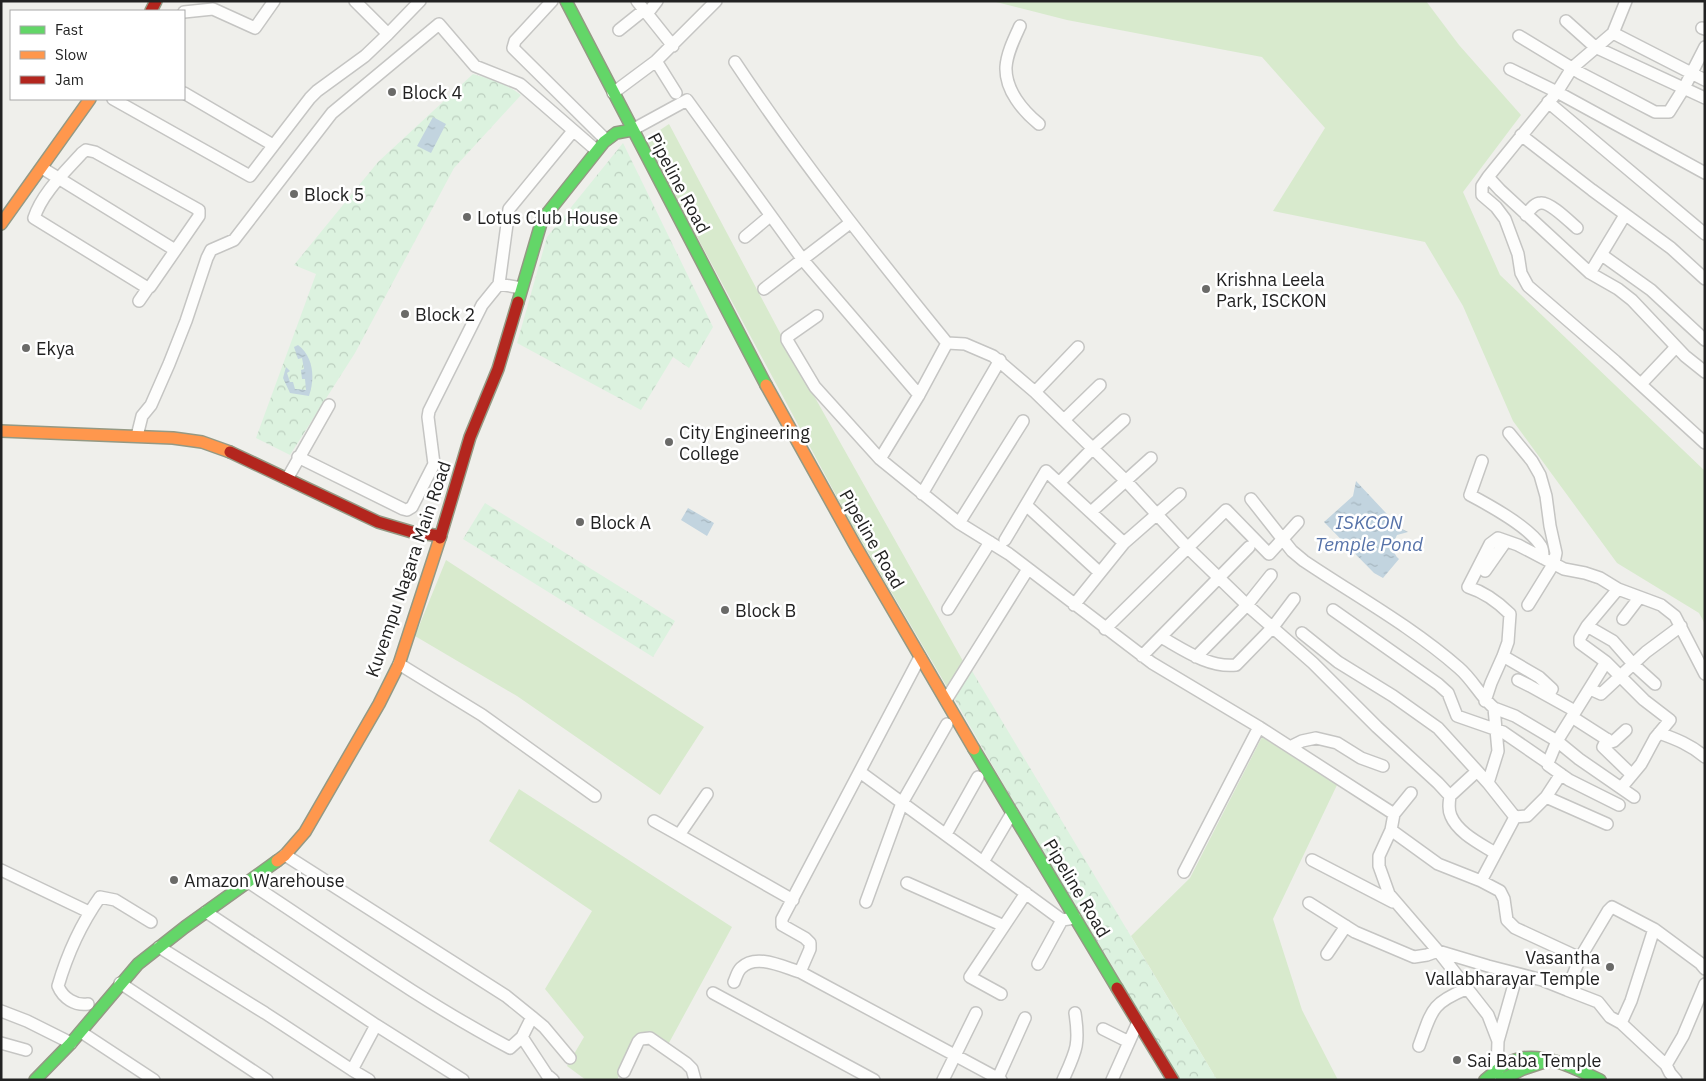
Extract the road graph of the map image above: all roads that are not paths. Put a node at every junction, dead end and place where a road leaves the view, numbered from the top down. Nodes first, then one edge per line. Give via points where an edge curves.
1 (274, 1) edge
2 (355, 1) edge
3 (420, 1) edge
4 (552, 1) edge
5 (566, 1) edge
6 (657, 1) edge
7 (716, 1) edge
8 (1626, 1) edge
9 (215, 5) edge
10 (642, 8) edge
11 (185, 12) edge
12 (1566, 21) dead end
13 (1020, 26) dead end
14 (619, 30) dead end
15 (1613, 33) junction
16 (388, 34) junction
17 (1519, 36) dead end
18 (672, 46) junction
19 (1595, 47) junction
20 (1705, 47) edge
21 (656, 61) junction
22 (735, 62) dead end
23 (1510, 68) dead end
24 (1572, 68) junction
25 (1691, 72) junction
26 (1705, 80) edge
27 (1684, 88) junction
28 (1557, 92) junction
29 (613, 93) junction
30 (185, 94) edge
31 (676, 94) dead end
32 (1705, 98) edge
33 (89, 100) edge
34 (115, 100) edge
35 (1548, 102) junction
36 (1039, 124) dead end
37 (632, 130) junction
38 (573, 131) junction
39 (1521, 135) junction
40 (606, 140) junction
41 (273, 145) junction
42 (596, 150) junction
43 (42, 168) junction
44 (1704, 173) edge
45 (1488, 177) junction
46 (59, 179) junction
47 (1526, 215) junction
48 (1625, 215) junction
49 (770, 216) junction
50 (850, 223) junction
51 (1, 224) edge
52 (1577, 228) dead end
53 (1705, 234) edge
54 (745, 238) dead end
55 (176, 250) junction
56 (1602, 255) junction
57 (802, 260) junction
58 (1590, 273) junction
59 (1705, 279) edge
60 (499, 284) junction
61 (148, 288) junction
62 (521, 288) junction
63 (764, 289) dead end
64 (139, 301) dead end
65 (818, 316) dead end
66 (1705, 340) edge
67 (947, 343) junction
68 (1078, 347) dead end
69 (1676, 347) junction
70 (1000, 360) junction
71 (1705, 372) edge
72 (1641, 384) junction
73 (1100, 385) dead end
74 (1035, 392) junction
75 (919, 395) junction
76 (329, 405) dead end
77 (1064, 420) junction
78 (1124, 420) dead end
79 (1022, 421) dead end
80 (1, 431) edge
81 (1509, 433) dead end
82 (137, 436) junction
83 (1705, 443) edge
84 (1092, 448) junction
85 (298, 457) junction
86 (1151, 458) dead end
87 (880, 459) junction
88 (1482, 461) dead end
89 (287, 479) junction
90 (1126, 481) junction
91 (1059, 482) junction
92 (922, 494) junction
93 (1180, 494) dead end
94 (1251, 499) dead end
95 (1026, 505) junction
96 (1091, 512) junction
97 (1156, 514) junction
98 (1298, 522) dead end
99 (959, 523) junction
100 (441, 536) junction
101 (1005, 540) dead end
102 (1283, 540) junction
103 (1506, 541) junction
104 (990, 542) junction
105 (1124, 543) junction
106 (1249, 547) dead end
107 (1187, 548) junction
108 (1543, 558) junction
109 (1554, 563) junction
110 (1028, 569) junction
111 (1485, 571) dead end
112 (1099, 572) junction
113 (1271, 575) dead end
114 (1219, 578) junction
115 (1618, 589) junction
116 (1639, 598) junction
117 (1294, 599) dead end
118 (1247, 604) junction
119 (1074, 605) junction
120 (1528, 605) dead end
121 (948, 609) dead end
122 (1333, 610) dead end
123 (1623, 619) dead end
124 (1587, 626) junction
125 (1681, 626) junction
126 (1273, 627) junction
127 (1105, 629) junction
128 (1302, 633) dead end
129 (1161, 637) junction
130 (1142, 656) junction
131 (1503, 656) junction
132 (920, 657) junction
133 (1196, 657) junction
134 (1606, 662) junction
135 (399, 664) junction
136 (1634, 665) junction
137 (1705, 674) edge
138 (1619, 676) junction
139 (1518, 680) dead end
140 (1655, 684) dead end
141 (1590, 689) junction
142 (1548, 696) junction
143 (946, 700) junction
144 (1490, 704) junction
145 (1574, 714) junction
146 (947, 724) dead end
147 (1259, 727) junction
148 (1495, 728) junction
149 (1626, 730) dead end
150 (1659, 733) junction
151 (1607, 740) junction
152 (1557, 741) junction
153 (1290, 747) junction
154 (1705, 757) edge
155 (1548, 762) junction
156 (1383, 766) dead end
157 (860, 772) junction
158 (1476, 772) junction
159 (1561, 774) junction
160 (1632, 775) junction
161 (978, 777) dead end
162 (1488, 783) junction
163 (1621, 788) junction
164 (1411, 793) dead end
165 (708, 794) dead end
166 (595, 796) dead end
167 (1450, 796) junction
168 (1546, 797) junction
169 (1634, 798) dead end
170 (902, 803) junction
171 (1619, 805) dead end
172 (1012, 813) junction
173 (1394, 814) junction
174 (1515, 817) junction
175 (654, 821) dead end
176 (1607, 824) dead end
177 (1391, 830) junction
178 (946, 834) junction
179 (679, 835) junction
180 (1495, 853) junction
181 (284, 855) junction
182 (1312, 860) dead end
183 (983, 862) junction
184 (1, 870) edge
185 (1184, 872) dead end
186 (1481, 881) junction
187 (248, 882) junction
188 (907, 883) dead end
189 (1026, 893) junction
190 (793, 900) junction
191 (866, 902) dead end
192 (1309, 903) dead end
193 (1397, 904) junction
194 (89, 912) junction
195 (206, 912) junction
196 (1075, 918) junction
197 (1062, 920) junction
198 (151, 922) dead end
199 (1004, 926) junction
200 (1346, 926) junction
201 (1654, 929) junction
202 (159, 947) junction
203 (1438, 951) junction
204 (1327, 954) dead end
205 (1580, 958) junction
206 (1038, 964) dead end
207 (1705, 970) edge
208 (800, 972) junction
209 (1517, 974) junction
210 (734, 982) dead end
211 (120, 983) junction
212 (1705, 984) edge
213 (1466, 989) junction
214 (1567, 990) junction
215 (713, 993) dead end
216 (1001, 994) dead end
217 (88, 1004) dead end
218 (1, 1011) edge
219 (1075, 1013) dead end
220 (976, 1014) dead end
221 (532, 1017) junction
222 (1025, 1018) dead end
223 (1138, 1022) junction
224 (1620, 1023) junction
225 (376, 1025) junction
226 (1103, 1029) dead end
227 (81, 1032) junction
228 (522, 1037) junction
229 (1498, 1041) junction
230 (71, 1042) junction
231 (1129, 1042) junction
232 (1, 1043) edge
233 (1419, 1046) dead end
234 (26, 1050) dead end
235 (956, 1056) junction
236 (570, 1058) dead end
237 (1666, 1065) junction
238 (352, 1070) junction
239 (624, 1072) dead end
240 (853, 1075) edge
241 (1499, 1076) edge
242 (41, 1078) edge
243 (1000, 1079) edge
244 (154, 1080) edge
245 (267, 1080) edge
246 (368, 1080) edge
247 (463, 1080) edge
248 (553, 1080) edge
249 (694, 1080) edge
250 (874, 1080) edge
251 (943, 1080) edge
252 (1063, 1080) edge
253 (1112, 1080) edge
254 (1174, 1080) edge
255 (1485, 1080) edge
256 (1600, 1080) edge
257 (1676, 1080) edge

1 - 9 street via 255,28
2 - 16 street
3 - 16 street
4 - 40 street via 515,41 513,48
5 - 29 street, Pipeline Road
6 - 10 street
7 - 18 street
8 - 15 street
9 - 11 street
10 - 14 street
10 - 18 street
12 - 19 street
13 - 36 street via 1006,69 1014,95 1024,111
15 - 19 street
15 - 25 street
16 - 41 street via 317,92
17 - 24 street
18 - 21 street
19 - 24 street
19 - 27 street
20 - 25 street
21 - 29 street
21 - 31 street
22 - 50 street
23 - 28 street
24 - 27 street via 1655,112 1668,112
24 - 28 street
25 - 26 street
25 - 27 street
27 - 32 street
28 - 35 street
28 - 44 street
29 - 37 street, Pipeline Road
30 - 41 street
33 - 43 street
34 - 41 street via 250,176
35 - 39 street
35 - 53 street
37 - 40 street, Kuvempu Nagara Main Road via 619,131
37 - 49 street via 687,100
37 - 132 street, Pipeline Road via 744,344
38 - 42 street
38 - 60 street via 509,209
38 - 82 street via 520,84 475,66 439,24 332,113 234,240 212,250 169,364 151,405 142,416
39 - 45 street
39 - 48 street
40 - 42 street, Kuvempu Nagara Main Road
42 - 62 street, Kuvempu Nagara Main Road via 542,220
43 - 46 street
43 - 51 street
45 - 47 street
45 - 72 street via 1482,186 1482,195 1505,219 1528,286
46 - 55 street
46 - 55 street via 82,153 91,150 198,209 199,216
46 - 61 street via 34,215 35,220
47 - 52 street via 1541,203
47 - 58 street
48 - 56 street
48 - 59 street via 1671,248
49 - 54 street
49 - 57 street
50 - 57 street
50 - 67 street
55 - 61 street
56 - 58 street
56 - 66 street via 1650,290
57 - 63 street
57 - 75 street
58 - 69 street via 1632,300
60 - 62 street
60 - 85 street via 482,305 429,411 434,464 412,507 403,509
61 - 64 street
62 - 100 street, Kuvempu Nagara Main Road via 498,369 470,437
65 - 87 street via 787,340 815,387
67 - 70 street via 965,344
67 - 75 street
68 - 74 street
69 - 71 street
69 - 72 street
70 - 74 street
70 - 92 street
72 - 83 street
73 - 77 street
74 - 77 street
75 - 87 street
76 - 85 street
77 - 84 street
78 - 84 street
79 - 99 street
80 - 82 street
81 - 109 street via 1540,475 1556,553
82 - 89 street via 202,442 239,455
84 - 90 street
84 - 91 street
85 - 89 street
86 - 90 street
87 - 92 street
88 - 108 street via 1470,495 1532,536 1542,548
89 - 100 street via 378,522
90 - 96 street
90 - 97 street
91 - 95 street via 1046,470
91 - 96 street
92 - 99 street
93 - 97 street
94 - 102 street
95 - 101 street
95 - 112 street
96 - 105 street
97 - 105 street
97 - 107 street
98 - 102 street
99 - 104 street
100 - 135 street, Kuvempu Nagara Main Road
102 - 107 street via 1269,554 1226,510
102 - 144 street via 1304,561 1390,617 1458,668
103 - 108 street
103 - 111 street
103 - 131 street via 1498,538 1490,544 1468,587 1479,590 1510,614 1508,642
104 - 110 street
104 - 121 street
105 - 112 street
106 - 114 street
107 - 114 street
107 - 127 street
108 - 109 street
109 - 115 street via 1564,569 1600,578
109 - 120 street
110 - 119 street
110 - 143 street
112 - 119 street
113 - 118 street
114 - 118 street
114 - 129 street
115 - 116 street
115 - 124 street
116 - 123 street
116 - 125 street via 1661,605 1675,616
117 - 126 street
118 - 126 street
118 - 133 street
119 - 127 street
122 - 148 street via 1438,684 1448,693 1457,716
124 - 134 street via 1580,642
124 - 136 street via 1613,640
125 - 136 street
125 - 137 street
126 - 133 street via 1236,665 1227,666
126 - 167 street
127 - 130 street
128 - 158 street via 1338,662 1438,728
129 - 130 street
129 - 133 street
130 - 147 street
131 - 142 street via 1544,681 1552,689
131 - 144 street via 1494,675
132 - 143 street, Pipeline Road
132 - 157 street
134 - 138 street
134 - 141 street
135 - 166 street via 482,715
135 - 181 street, Kuvempu Nagara Main Road via 338,778 305,832
136 - 138 street
136 - 140 street
138 - 141 street via 1601,694
138 - 150 street via 1670,720
139 - 142 street
141 - 145 street
142 - 145 street
143 - 172 street, Pipeline Road
144 - 148 street
144 - 152 street
145 - 151 street
145 - 152 street
146 - 170 street
147 - 153 street
147 - 185 street
148 - 155 street
148 - 162 street via 1498,751
149 - 151 street via 1614,741
150 - 154 street via 1695,748
150 - 160 street
151 - 160 street via 1603,748
152 - 155 street
152 - 163 street
153 - 156 street via 1316,738 1337,743 1361,758
153 - 173 street
155 - 159 street
157 - 170 street
157 - 190 street
158 - 162 street
158 - 167 street
159 - 168 street
159 - 171 street
160 - 163 street
161 - 178 street
162 - 174 street
163 - 169 street
164 - 173 street
165 - 179 street
167 - 180 street via 1451,817 1460,828
168 - 174 street via 1526,816
168 - 176 street
170 - 178 street
170 - 191 street
172 - 183 street
172 - 196 street, Pipeline Road
173 - 177 street
174 - 180 street
175 - 179 street
177 - 186 street via 1438,864
177 - 193 street via 1379,856 1379,866 1389,894
178 - 183 street
179 - 190 street
180 - 186 street
181 - 187 street, Kuvempu Nagara Main Road
181 - 221 street via 506,996
182 - 193 street
183 - 189 street
184 - 194 street
186 - 205 street via 1500,890 1507,920 1515,928
187 - 195 street, Kuvempu Nagara Main Road
187 - 228 street via 488,1036 510,1048
188 - 199 street
189 - 197 street
189 - 199 street
190 - 208 street via 781,922 810,943
192 - 200 street
193 - 203 street
194 - 198 street via 100,897 115,900
194 - 217 street via 58,986 62,995 81,1005
195 - 202 street, Kuvempu Nagara Main Road
195 - 225 street
196 - 197 street
196 - 223 street, Pipeline Road
197 - 206 street
199 - 216 street via 970,977
200 - 203 street via 1414,956
200 - 204 street
201 - 205 street via 1612,907
201 - 207 street
201 - 224 street via 1631,1001
202 - 211 street, Kuvempu Nagara Main Road
202 - 238 street
203 - 209 street
203 - 213 street
205 - 214 street
208 - 210 street via 757,961 739,969
208 - 235 street
209 - 214 street
209 - 229 street
211 - 227 street, Kuvempu Nagara Main Road
211 - 245 street
212 - 237 street via 1683,1036
213 - 229 street via 1488,1015
213 - 233 street via 1438,1003
214 - 224 street via 1598,1002 1610,1017
215 - 240 street
218 - 230 street
219 - 252 street via 1077,1049
220 - 235 street
221 - 228 street
221 - 236 street
222 - 243 street
223 - 231 street
223 - 254 street, Pipeline Road
224 - 237 street
225 - 238 street
225 - 247 street
226 - 231 street
227 - 230 street, Kuvempu Nagara Main Road
227 - 244 street
228 - 248 street
229 - 241 street
230 - 242 street, Kuvempu Nagara Main Road
231 - 253 street
232 - 234 street
235 - 243 street
235 - 251 street
237 - 257 street
238 - 246 street
239 - 249 street via 635,1047 646,1038 655,1040 686,1063 692,1069
240 - 250 street
241 - 255 street
241 - 256 street via 1519,1058 1528,1058 1560,1063

